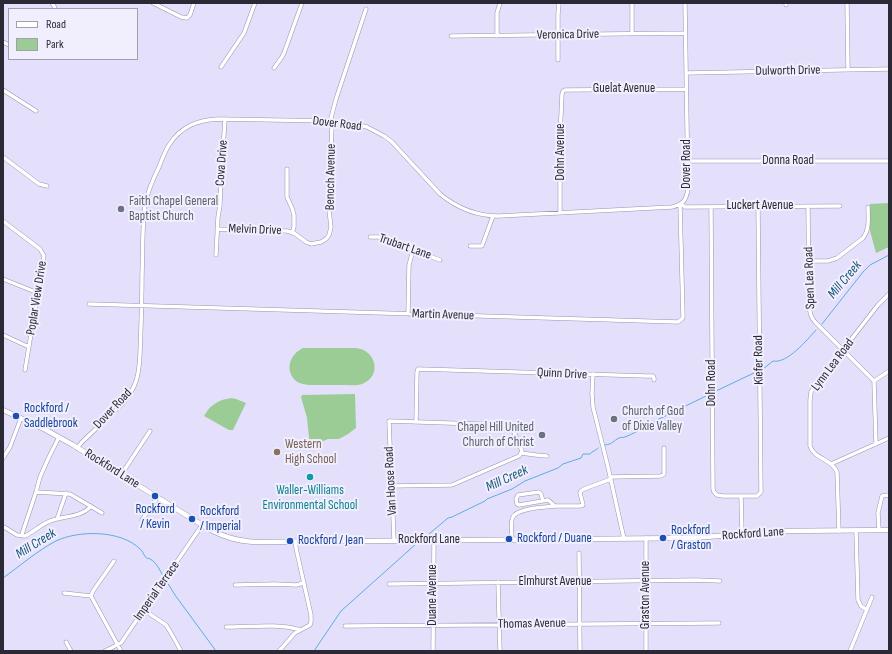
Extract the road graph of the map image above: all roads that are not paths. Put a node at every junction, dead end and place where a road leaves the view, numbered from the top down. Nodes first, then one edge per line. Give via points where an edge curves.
1 (153, 3) edge
2 (194, 3) edge
3 (255, 3) edge
4 (302, 3) edge
5 (500, 3) edge
6 (559, 3) edge
7 (632, 3) edge
8 (685, 3) edge
9 (847, 3) edge
10 (366, 9) dead end
11 (685, 33) junction
12 (632, 34) junction
13 (558, 35) junction
14 (451, 36) dead end
15 (497, 36) junction
16 (558, 60) dead end
17 (221, 67) dead end
18 (274, 68) dead end
19 (889, 69) edge
20 (848, 70) junction
21 (686, 73) junction
22 (686, 89) junction
23 (3, 90) edge
24 (563, 91) joint
25 (36, 111) dead end
26 (225, 119) junction
27 (331, 121) junction
28 (3, 156) edge
29 (688, 161) junction
30 (889, 161) edge
31 (287, 169) dead end
32 (46, 186) dead end
33 (681, 205) junction
34 (758, 206) junction
35 (808, 206) junction
36 (840, 206) dead end
37 (711, 207) junction
38 (868, 207) dead end
39 (560, 213) junction
40 (493, 216) junction
41 (3, 221) edge
42 (217, 229) junction
43 (292, 233) junction
44 (370, 237) dead end
45 (470, 246) dead end
46 (413, 250) junction
47 (216, 255) dead end
48 (440, 260) dead end
49 (809, 261) junction
50 (3, 279) edge
51 (38, 294) junction
52 (889, 294) edge
53 (89, 304) dead end
54 (142, 306) junction
55 (408, 314) junction
56 (3, 334) edge
57 (29, 347) junction
58 (843, 350) junction
59 (25, 370) dead end
60 (889, 371) edge
61 (593, 374) junction
62 (654, 380) dead end
63 (874, 381) junction
64 (3, 410) edge
65 (21, 418) junction
66 (416, 422) junction
67 (150, 431) dead end
68 (60, 437) junction
69 (889, 438) edge
70 (876, 444) junction
71 (77, 448) junction
72 (664, 448) dead end
73 (521, 453) junction
74 (547, 456) dead end
75 (3, 458) edge
76 (831, 464) junction
77 (121, 475) junction
78 (610, 478) junction
79 (391, 486) junction
80 (36, 492) junction
81 (66, 493) junction
82 (741, 496) junction
83 (889, 496) edge
84 (157, 498) junction
85 (543, 501) junction
86 (91, 506) junction
87 (555, 506) junction
88 (102, 513) dead end
89 (57, 519) junction
90 (142, 520) dead end
91 (202, 525) junction
92 (4, 527) dead end
93 (878, 530) junction
94 (889, 530) edge
95 (839, 531) junction
96 (856, 531) junction
97 (742, 534) junction
98 (22, 536) junction
99 (624, 538) junction
100 (646, 538) junction
101 (512, 539) junction
102 (394, 540) junction
103 (434, 540) junction
104 (295, 541) junction
105 (579, 552) dead end
106 (114, 561) dead end
107 (646, 581) junction
108 (720, 581) dead end
109 (498, 582) junction
110 (579, 582) junction
111 (304, 583) junction
112 (433, 583) junction
113 (389, 584) dead end
114 (235, 585) dead end
115 (64, 593) dead end
116 (91, 596) junction
117 (872, 597) dead end
118 (144, 610) junction
119 (867, 610) junction
120 (719, 623) dead end
121 (580, 624) junction
122 (646, 624) junction
123 (433, 625) junction
124 (500, 625) junction
125 (345, 626) dead end
126 (226, 627) dead end
127 (300, 630) junction
128 (66, 642) dead end
129 (118, 644) junction
130 (71, 651) edge
131 (105, 651) edge
132 (121, 651) edge
133 (181, 651) edge
134 (280, 651) edge
135 (433, 651) edge
136 (500, 651) edge
137 (580, 651) edge
138 (646, 651) edge
139 (850, 651) edge

1 - 2 street via 184,18 189,16
3 - 17 street via 244,33
4 - 18 street via 284,53
5 - 15 street via 497,13
6 - 13 street
7 - 12 street
8 - 11 street, Dover Road
9 - 20 street
10 - 27 street, Benoch Avenue via 341,82
11 - 12 street, Veronica Drive
11 - 21 street, Dover Road
12 - 13 street, Veronica Drive
13 - 15 street, Veronica Drive
13 - 16 street
14 - 15 street, Veronica Drive
19 - 20 street, Dulworth Drive
20 - 21 street, Dulworth Drive
21 - 22 street, Dover Road
22 - 24 street, Guelat Avenue
22 - 29 street, Dover Road
23 - 25 street
24 - 39 street, Dohn Avenue
26 - 27 street, Dover Road
26 - 42 street, Cova Drive
26 - 54 street, Dover Road via 204,120 193,123 181,131 169,145 156,174 145,211
27 - 40 street, Dover Road via 356,124 379,134 392,142 447,200 464,210
27 - 43 street, Benoch Avenue via 330,235 315,244 308,243
28 - 32 street via 39,184
29 - 30 street, Donna Road
29 - 33 street, Dover Road via 688,189
31 - 43 street via 287,197 294,215
33 - 37 street, Luckert Avenue
33 - 39 street, Dover Road via 667,208
33 - 55 street, Martin Avenue via 683,317 679,322
34 - 35 street, Luckert Avenue
34 - 37 street, Luckert Avenue
34 - 82 street, Kiefer Road via 761,489 757,496
35 - 36 street, Luckert Avenue
35 - 49 street, Spen Lea Road
37 - 82 street, Dohn Road via 713,489 719,496
38 - 49 street via 868,229 863,238 837,258 828,261
39 - 40 street, Dover Road
40 - 45 street via 482,246
41 - 51 street, Poplar View Drive via 43,253
42 - 43 street, Melvin Drive
42 - 47 street, Cova Drive
44 - 46 street, Trubart Lane via 379,237
46 - 48 street, Trubart Lane
46 - 55 street via 409,264
49 - 58 street, Spen Lea Road via 811,317
50 - 51 street
51 - 57 street, Poplar View Drive
52 - 58 street, Lynn Lea Road via 878,304
53 - 54 street, Martin Avenue
54 - 55 street, Martin Avenue
54 - 71 street, Dover Road via 139,369 134,388 123,403
56 - 57 street
57 - 59 street, Poplar View Drive
58 - 63 street, Spen Lea Road
58 - 76 street, Lynn Lea Road via 814,387 810,400 811,449
60 - 63 street
61 - 62 street via 653,376
61 - 66 street, Quinn Drive via 418,369
61 - 78 street, Quinn Drive via 593,407
63 - 70 street
64 - 65 main road, Rockford Lane
65 - 68 main road, Rockford Lane
65 - 75 street
66 - 73 street via 508,425 514,433
66 - 79 street, Van Hoose Road via 389,421
67 - 77 street
68 - 71 main road, Rockford Lane
68 - 80 street via 40,476
69 - 70 street
70 - 76 street
71 - 77 main road, Rockford Lane
72 - 78 street via 662,476
73 - 74 street
73 - 79 street via 452,485
76 - 95 street via 838,476
77 - 84 main road, Rockford Lane
78 - 87 street via 584,489 581,492 583,505
78 - 99 street, Quinn Drive
79 - 102 street, Van Hoose Road
80 - 81 street
80 - 98 street
81 - 86 street
81 - 89 street
82 - 97 street
83 - 93 street via 882,496
84 - 90 street
84 - 91 main road, Rockford Lane
85 - 85 street via 519,505 516,499 518,495 539,492
85 - 87 street via 548,500
86 - 88 street
86 - 89 street via 79,514
87 - 101 street via 519,511 515,514 512,518
89 - 98 street
91 - 104 main road, Rockford Lane via 237,540
91 - 118 street, Imperial Terrace
92 - 98 street
93 - 94 main road, Rockford Lane
93 - 96 main road, Rockford Lane
95 - 96 main road, Rockford Lane
95 - 97 main road, Rockford Lane
96 - 119 street via 857,595 861,606
97 - 100 main road, Rockford Lane via 704,538
99 - 100 main road, Rockford Lane
99 - 101 main road, Rockford Lane
100 - 107 street, Graston Avenue
101 - 103 main road, Rockford Lane
102 - 103 main road, Rockford Lane
102 - 104 main road, Rockford Lane
103 - 112 street, Duane Avenue
104 - 111 street
105 - 110 street
106 - 116 street
107 - 108 street, Elmhurst Avenue
107 - 110 street, Elmhurst Avenue
107 - 122 street, Graston Avenue
109 - 110 street, Elmhurst Avenue
109 - 112 street, Elmhurst Avenue
109 - 124 street
110 - 121 street
111 - 114 street
111 - 127 street via 311,622
112 - 113 street, Elmhurst Avenue
112 - 123 street, Duane Avenue
115 - 116 street
116 - 129 street
117 - 119 street
118 - 129 street, Imperial Terrace
118 - 133 street via 166,625
119 - 139 street
120 - 122 street, Thomas Avenue
121 - 122 street, Thomas Avenue
121 - 124 street, Thomas Avenue
121 - 137 street
122 - 138 street, Graston Avenue
123 - 124 street, Thomas Avenue
123 - 125 street, Thomas Avenue
123 - 135 street, Duane Avenue
124 - 136 street
126 - 127 street via 274,626
127 - 134 street
128 - 130 street
129 - 131 street, Imperial Terrace
129 - 132 street

